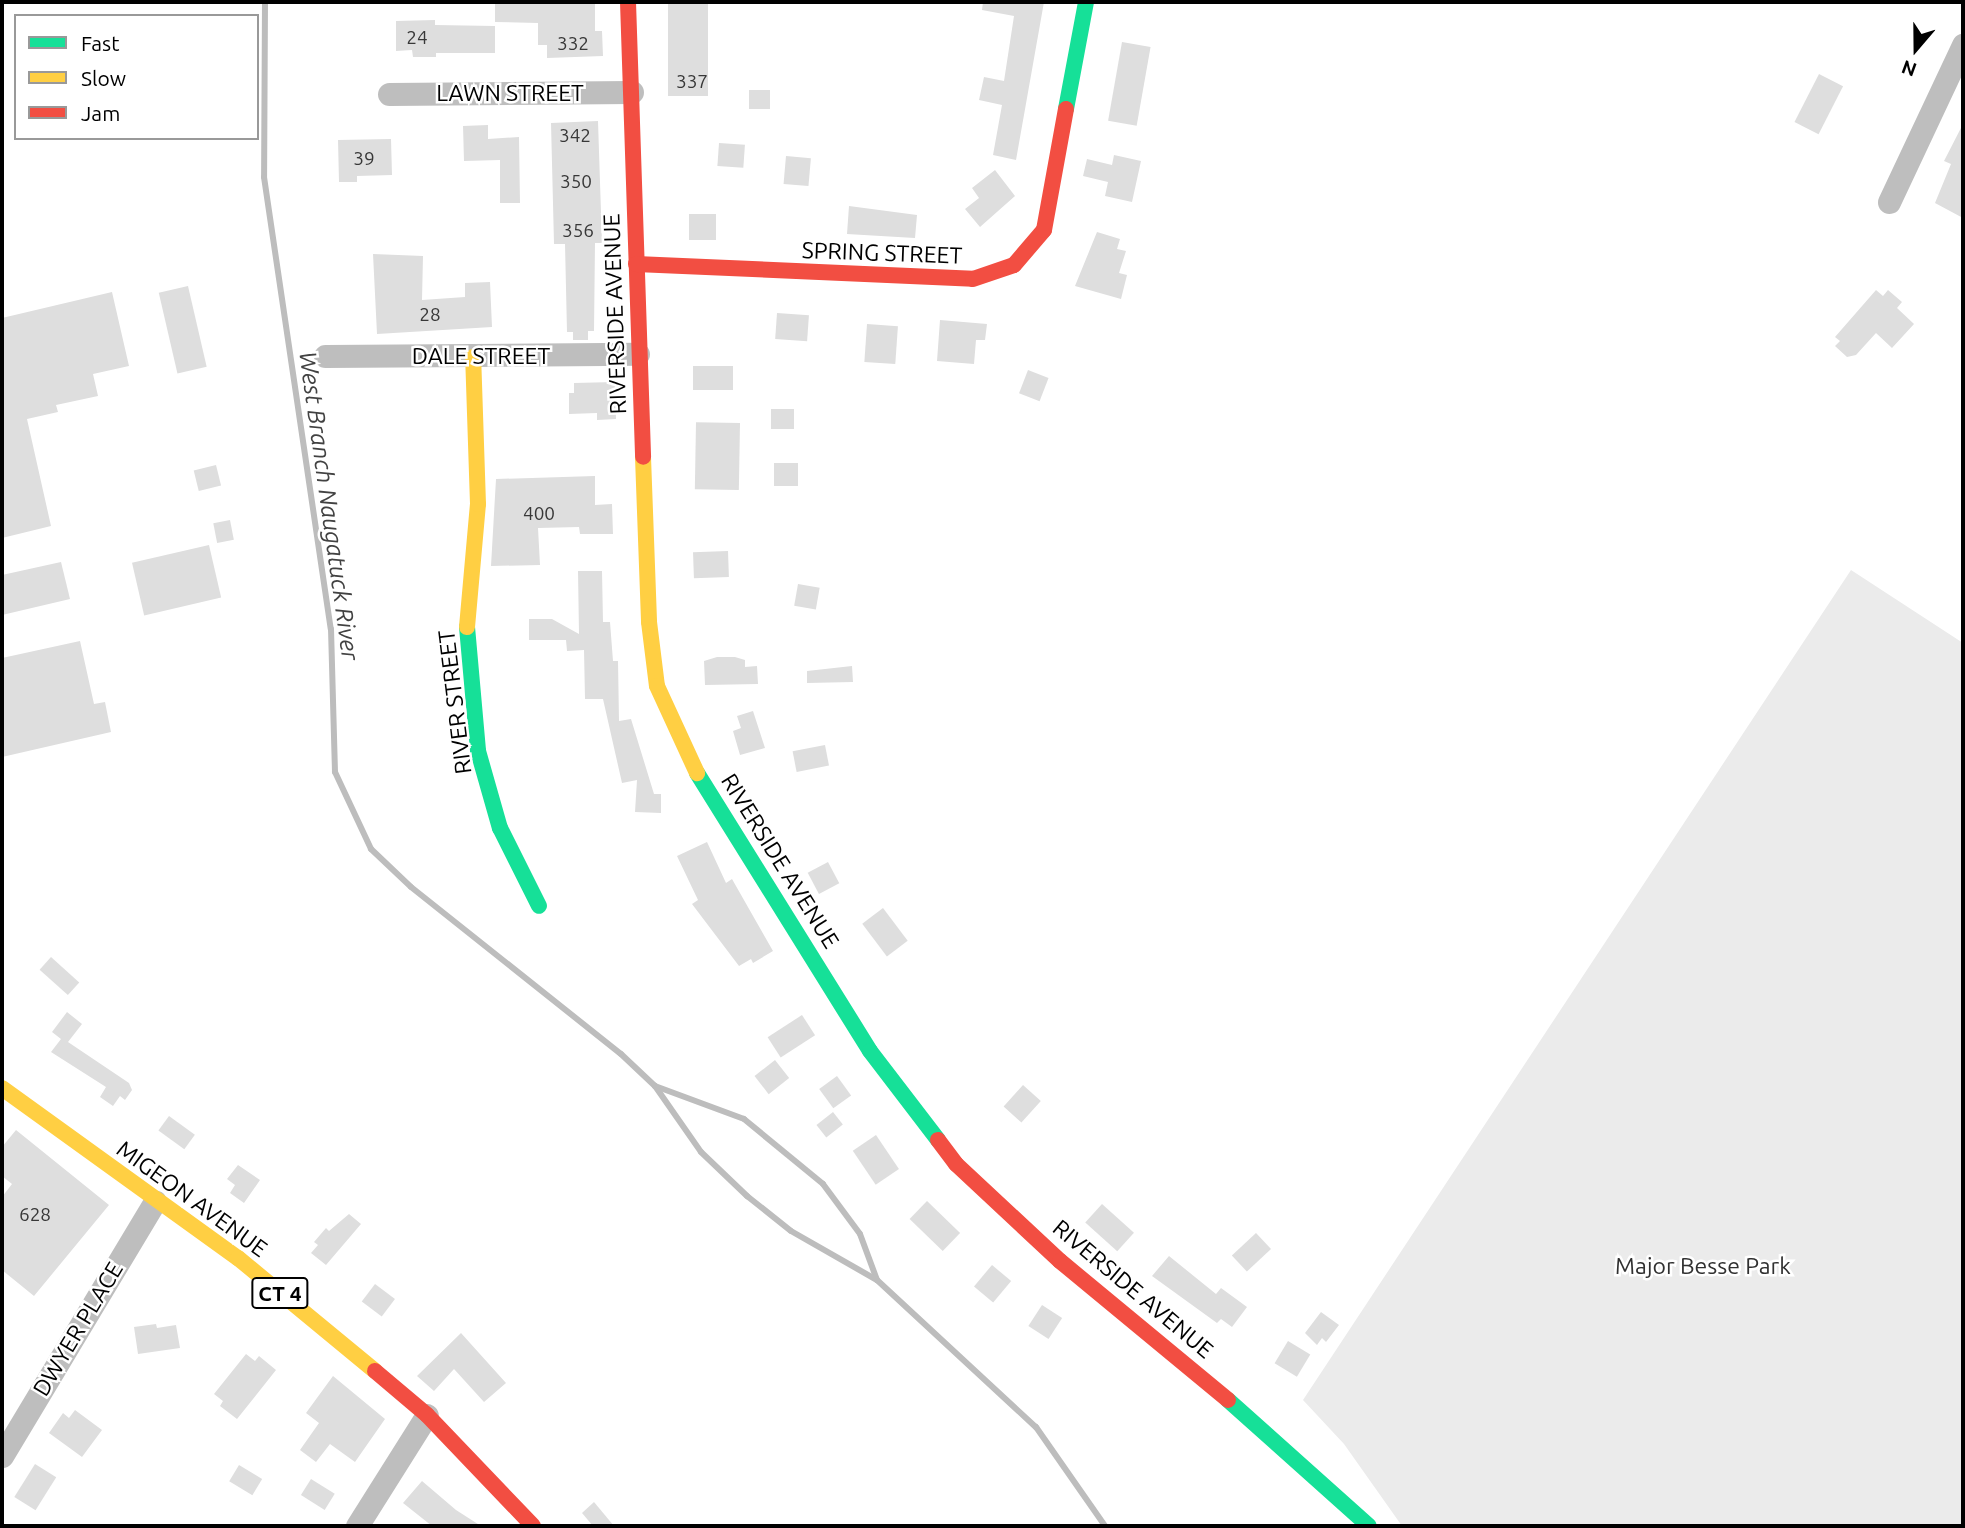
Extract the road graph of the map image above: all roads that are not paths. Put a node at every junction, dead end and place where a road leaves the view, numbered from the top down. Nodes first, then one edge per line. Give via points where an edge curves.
1 (628, 2) edge
2 (1086, 2) edge
3 (1963, 45) edge
4 (632, 92) junction
5 (389, 94) dead end
6 (1889, 202) dead end
7 (636, 264) junction
8 (638, 354) junction
9 (324, 356) dead end
10 (473, 357) junction
11 (539, 905) dead end
12 (2, 1088) edge
13 (155, 1202) junction
14 (427, 1415) junction
15 (2, 1456) edge
16 (356, 1526) edge
17 (533, 1526) edge
18 (1369, 1526) edge

1 - 4 street, RIVERSIDE AVENUE
2 - 7 street, SPRING STREET via 1044,230 1014,265 973,279
3 - 6 street
4 - 5 street, LAWN STREET
4 - 7 street, RIVERSIDE AVENUE
7 - 8 street, RIVERSIDE AVENUE
8 - 10 street, DALE STREET
8 - 18 street, RIVERSIDE AVENUE via 649,622 657,686 685,753 870,1051 956,1164 1060,1261 1205,1380
9 - 10 street, DALE STREET
10 - 11 street, RIVER STREET via 478,504 467,626 478,751 500,828
12 - 13 street, MIGEON AVENUE / CT 4
13 - 14 street, MIGEON AVENUE / CT 4 via 238,1258
13 - 15 street, DWYER PLACE
14 - 16 street
14 - 17 street, MIGEON AVENUE / CT 4

